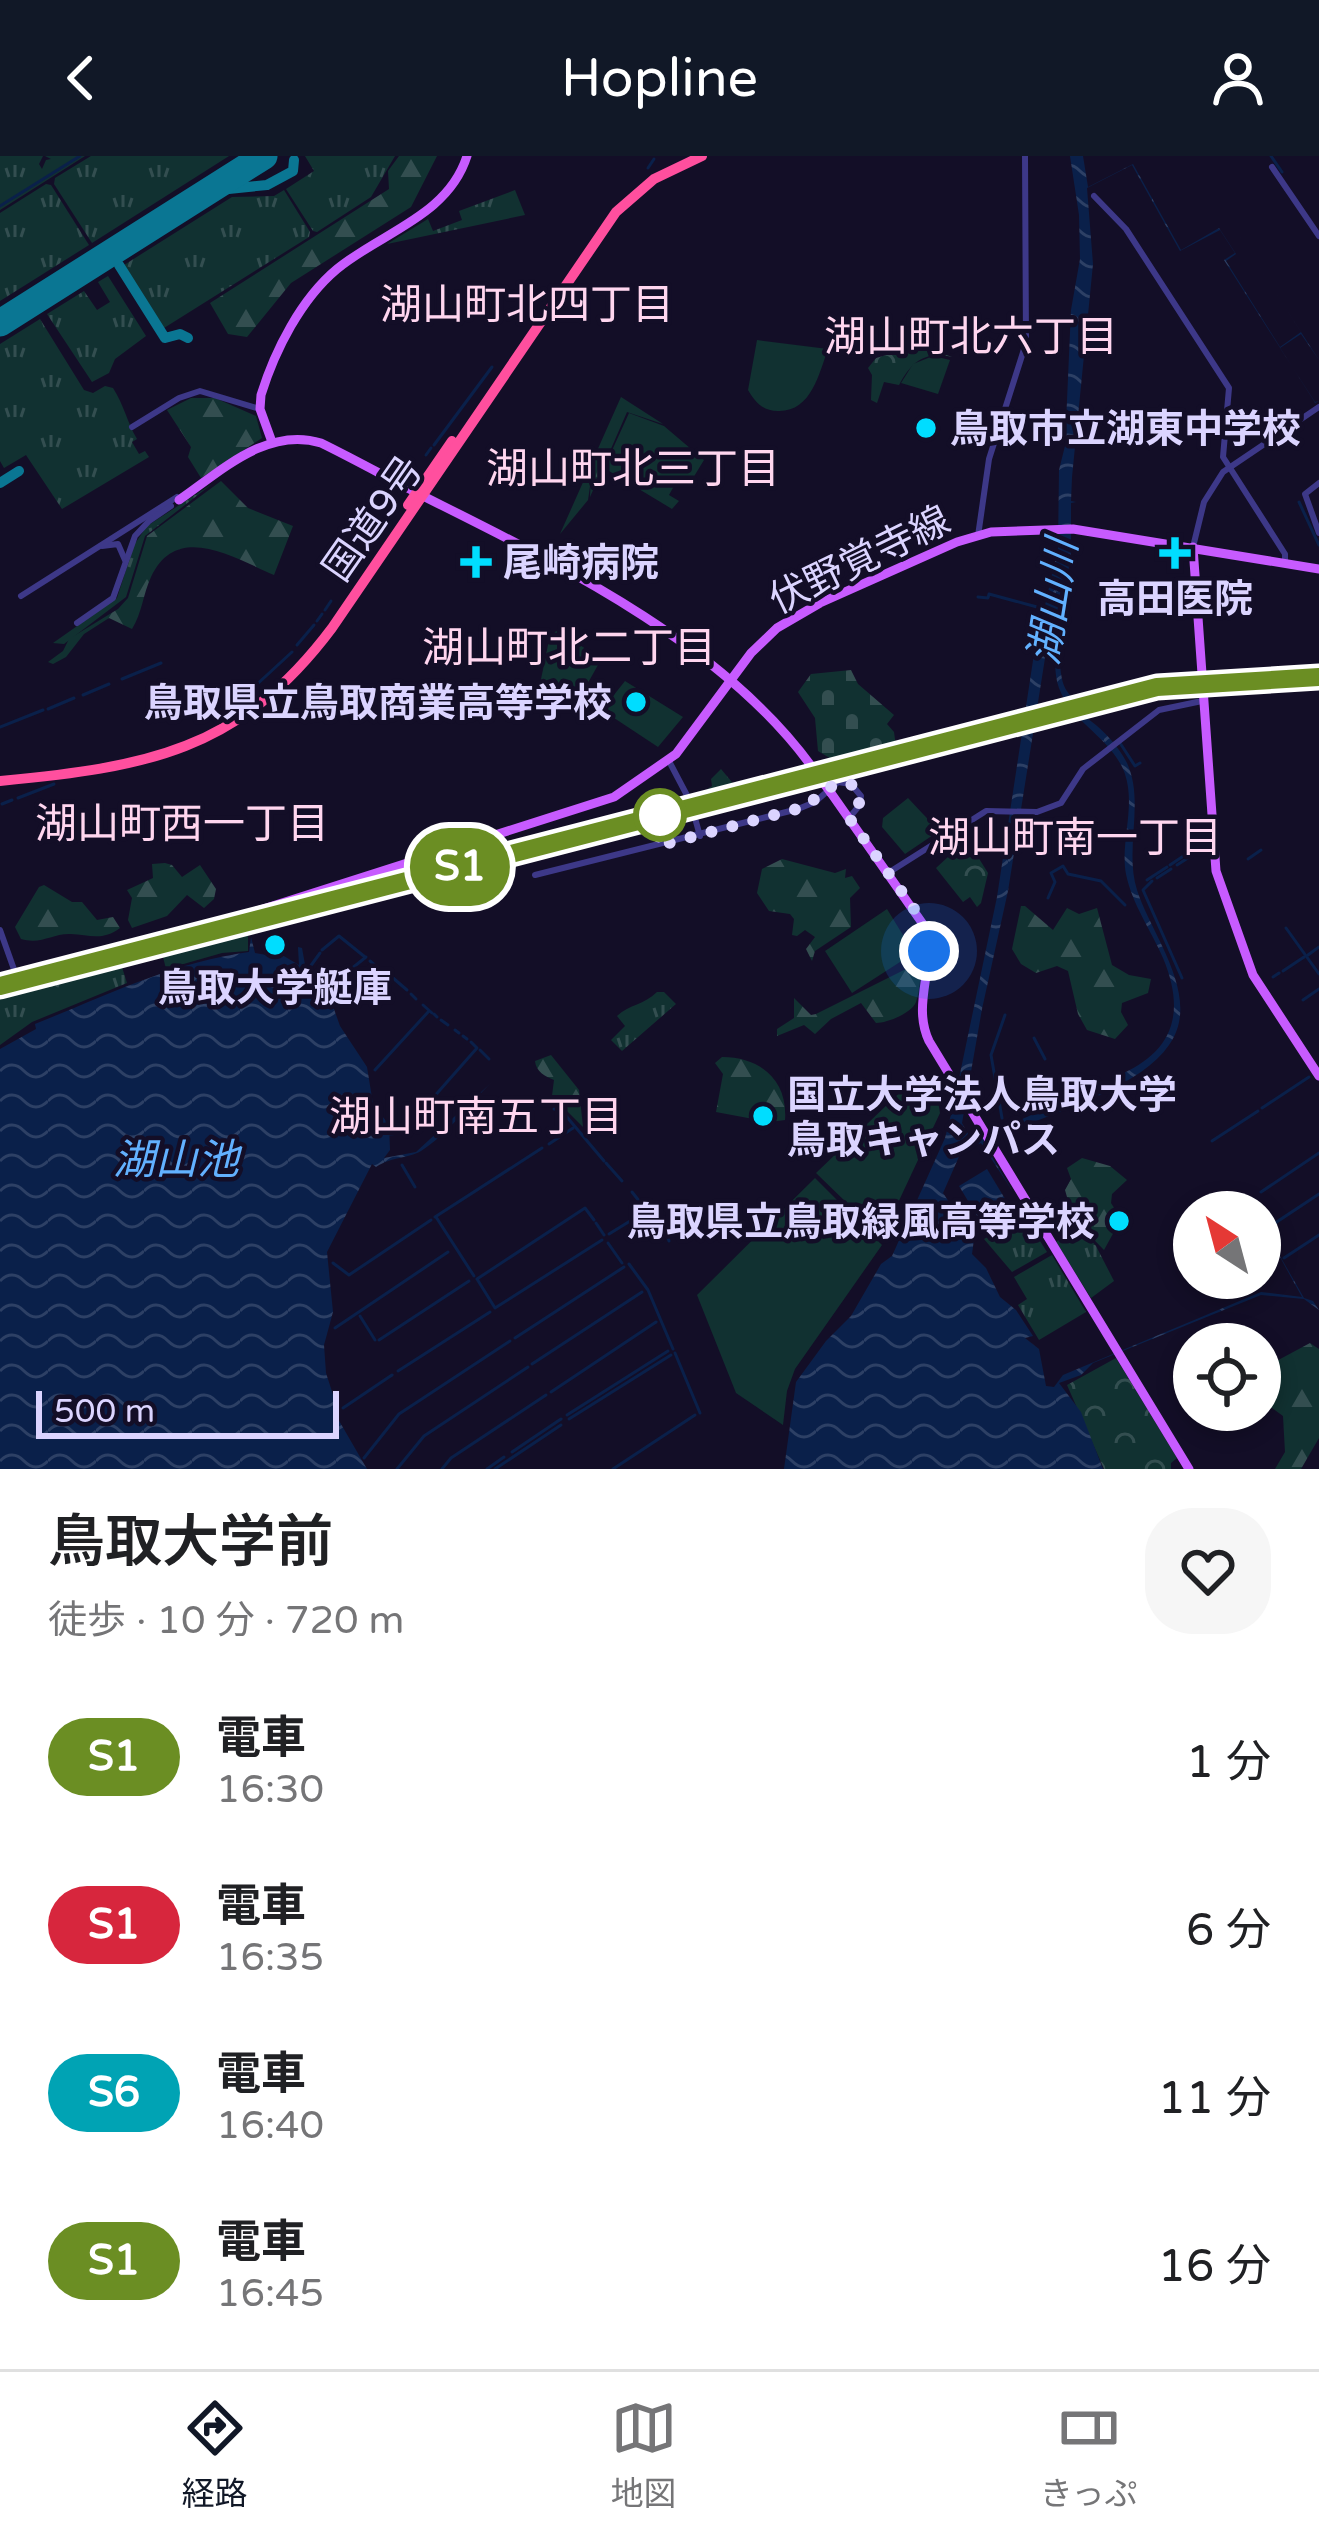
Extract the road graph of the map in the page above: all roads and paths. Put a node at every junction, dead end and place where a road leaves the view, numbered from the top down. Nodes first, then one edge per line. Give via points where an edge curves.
1 (467, 156) edge
2 (688, 156) edge
3 (702, 156) edge
4 (1025, 156) edge
5 (1272, 166) dead end
6 (1094, 196) dead end
7 (1319, 236) edge
8 (1319, 407) edge
9 (260, 409) junction
10 (132, 427) dead end
11 (272, 442) junction
12 (1228, 467) junction
13 (1319, 483) edge
14 (420, 494) junction
15 (178, 499) junction
16 (1319, 533) edge
17 (978, 536) junction
18 (1192, 548) junction
19 (86, 553) junction
20 (125, 563) junction
21 (1284, 566) junction
22 (1319, 569) edge
23 (21, 596) dead end
24 (77, 623) dead end
25 (730, 682) junction
26 (1202, 701) junction
27 (668, 761) junction
28 (0, 778) edge
29 (849, 818) junction
30 (700, 836) junction
31 (889, 873) junction
32 (536, 875) dead end
33 (438, 881) dead end
34 (0, 930) edge
35 (16, 975) junction
36 (0, 978) edge
37 (0, 991) edge
38 (1319, 1076) edge
39 (1189, 1469) edge

1 - 9 main road via 437,204 352,258 312,295 266,380
2 - 14 highway, 国道9号 via 612,209
3 - 14 highway, 国道9号 via 654,179 616,212
4 - 17 street via 1026,343 989,459
5 - 7 street
6 - 12 street via 1126,229 1229,388 1222,448
8 - 12 street
9 - 10 street via 200,392
9 - 11 main road
11 - 14 main road via 316,442
11 - 15 main road
12 - 18 street via 1204,502
12 - 21 street via 1285,554
13 - 16 street via 1305,494
14 - 25 main road via 573,573
14 - 28 highway, 国道9号 via 304,653 236,714 136,756
14 - 28 highway, 国道9号 via 308,659 220,736 148,760
15 - 19 street
15 - 20 street via 142,527
17 - 18 main road, 伏野覚寺線 via 1073,529
17 - 25 main road, 伏野覚寺線 via 797,615 762,640
18 - 21 main road, 伏野覚寺線
18 - 26 main road
19 - 20 street via 116,543
19 - 23 street
20 - 24 street via 114,596
21 - 22 main road, 伏野覚寺線
25 - 27 main road, 伏野覚寺線
25 - 29 main road, bridge via 774,721
26 - 31 street via 1165,707 1083,769 1061,802 980,813
26 - 38 main road via 1216,871 1253,975
27 - 30 street
27 - 35 main road, 伏野覚寺線 via 614,797 549,820 232,919
29 - 30 street via 861,796 838,782 804,807
29 - 31 main road
30 - 32 street
31 - 39 main road via 927,934 922,1024
33 - 37 street
34 - 35 street
35 - 36 main road, 伏野覚寺線

